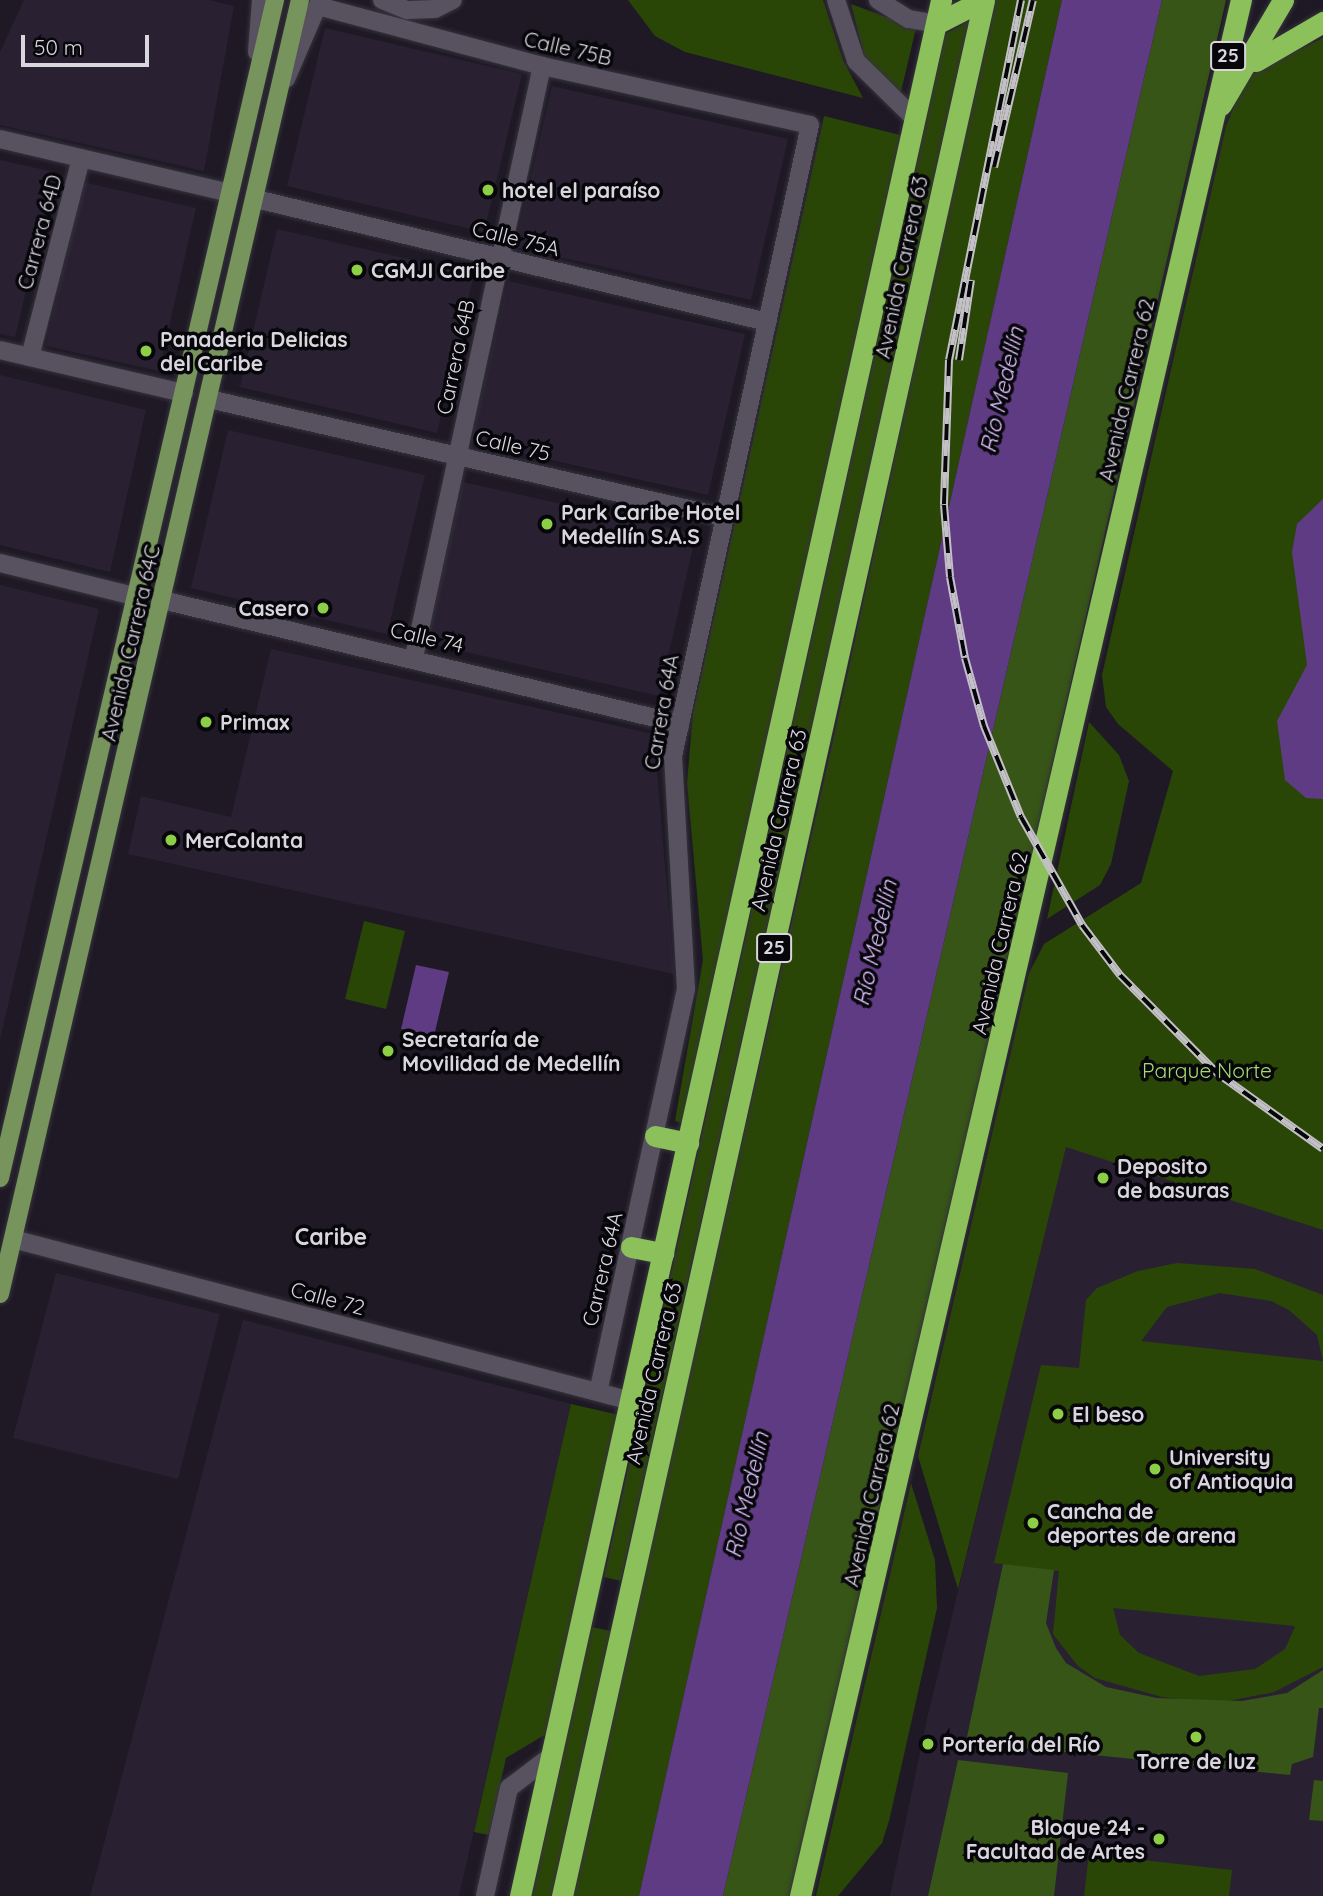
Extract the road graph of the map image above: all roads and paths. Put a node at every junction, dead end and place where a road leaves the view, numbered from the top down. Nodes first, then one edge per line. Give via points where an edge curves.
1 (261, 0) edge
2 (275, 0) edge
3 (300, 0) edge
4 (382, 0) edge
5 (453, 0) edge
6 (836, 0) edge
7 (878, 0) edge
8 (941, 0) edge
9 (984, 0) edge
10 (1241, 0) edge
11 (1283, 0) edge
12 (319, 3) edge
13 (1323, 22) edge
14 (936, 24) junction
15 (542, 66) junction
16 (1247, 69) junction
17 (256, 77) junction
18 (281, 92) junction
19 (1215, 113) junction
20 (916, 120) junction
21 (810, 125) joint
22 (0, 139) edge
23 (81, 158) junction
24 (230, 193) junction
25 (256, 199) junction
26 (500, 258) junction
27 (767, 322) junction
28 (0, 350) edge
29 (30, 357) junction
30 (184, 393) junction
31 (209, 399) junction
32 (457, 456) junction
33 (724, 517) junction
34 (0, 563) edge
35 (133, 596) junction
36 (162, 600) junction
37 (414, 657) junction
38 (680, 724) junction
39 (656, 1136) junction
40 (688, 1143) junction
41 (0, 1178) edge
42 (13, 1239) junction
43 (631, 1247) junction
44 (663, 1253) junction
45 (0, 1294) edge
46 (598, 1392) junction
47 (631, 1401) junction
48 (551, 1756) junction
49 (485, 1896) edge
50 (520, 1896) edge
51 (562, 1896) edge
52 (800, 1896) edge

1 - 17 street
2 - 17 main road, Avenida Carrera 64C
3 - 18 main road, Avenida Carrera 64C
4 - 5 street via 407,10 435,9
6 - 20 street via 856,61
7 - 14 street via 909,19
8 - 14 highway, Avenida Carrera 63 / 25
9 - 14 highway
9 - 51 highway, Avenida Carrera 63 / 25
10 - 19 highway, Avenida Carrera 62 / 25
11 - 16 highway
12 - 15 street, Calle 75B
12 - 18 street
13 - 16 highway via 1286,39
14 - 20 highway, Avenida Carrera 63 / 25
15 - 21 street, Calle 75B
15 - 26 street, Carrera 64B
16 - 19 highway
17 - 24 main road, Avenida Carrera 64C
18 - 25 main road, Avenida Carrera 64C
19 - 52 highway, Avenida Carrera 62 / 25
20 - 40 highway, Avenida Carrera 63 / 25
21 - 27 street, Carrera 64A
22 - 23 street
23 - 24 street
23 - 29 street, Carrera 64D
24 - 30 main road, Avenida Carrera 64C
25 - 26 street, Calle 75A
25 - 31 main road, Avenida Carrera 64C
26 - 27 street, Calle 75A
26 - 32 street, Carrera 64B
27 - 33 street, Carrera 64A
28 - 29 street
29 - 30 street
30 - 35 main road, Avenida Carrera 64C
31 - 32 street, Calle 75
31 - 36 main road, Avenida Carrera 64C
32 - 33 street, Calle 75
32 - 37 street, Carrera 64B
33 - 38 street, Carrera 64A
34 - 35 street
35 - 41 main road, Avenida Carrera 64C
36 - 37 street, Calle 74
36 - 42 main road, Avenida Carrera 64C
37 - 38 street, Calle 74
38 - 39 street, Carrera 64A via 672,792 687,940 686,989
39 - 40 highway
39 - 43 street, Carrera 64A
40 - 44 highway, Avenida Carrera 63 / 25
42 - 45 main road, Avenida Carrera 64C
42 - 46 street, Calle 72
43 - 44 highway
43 - 46 street, Carrera 64A
44 - 47 highway, Avenida Carrera 63 / 25
46 - 47 street, Calle 72
47 - 48 highway, Avenida Carrera 63 / 25
48 - 49 street via 509,1788
48 - 50 highway, Avenida Carrera 63 / 25

